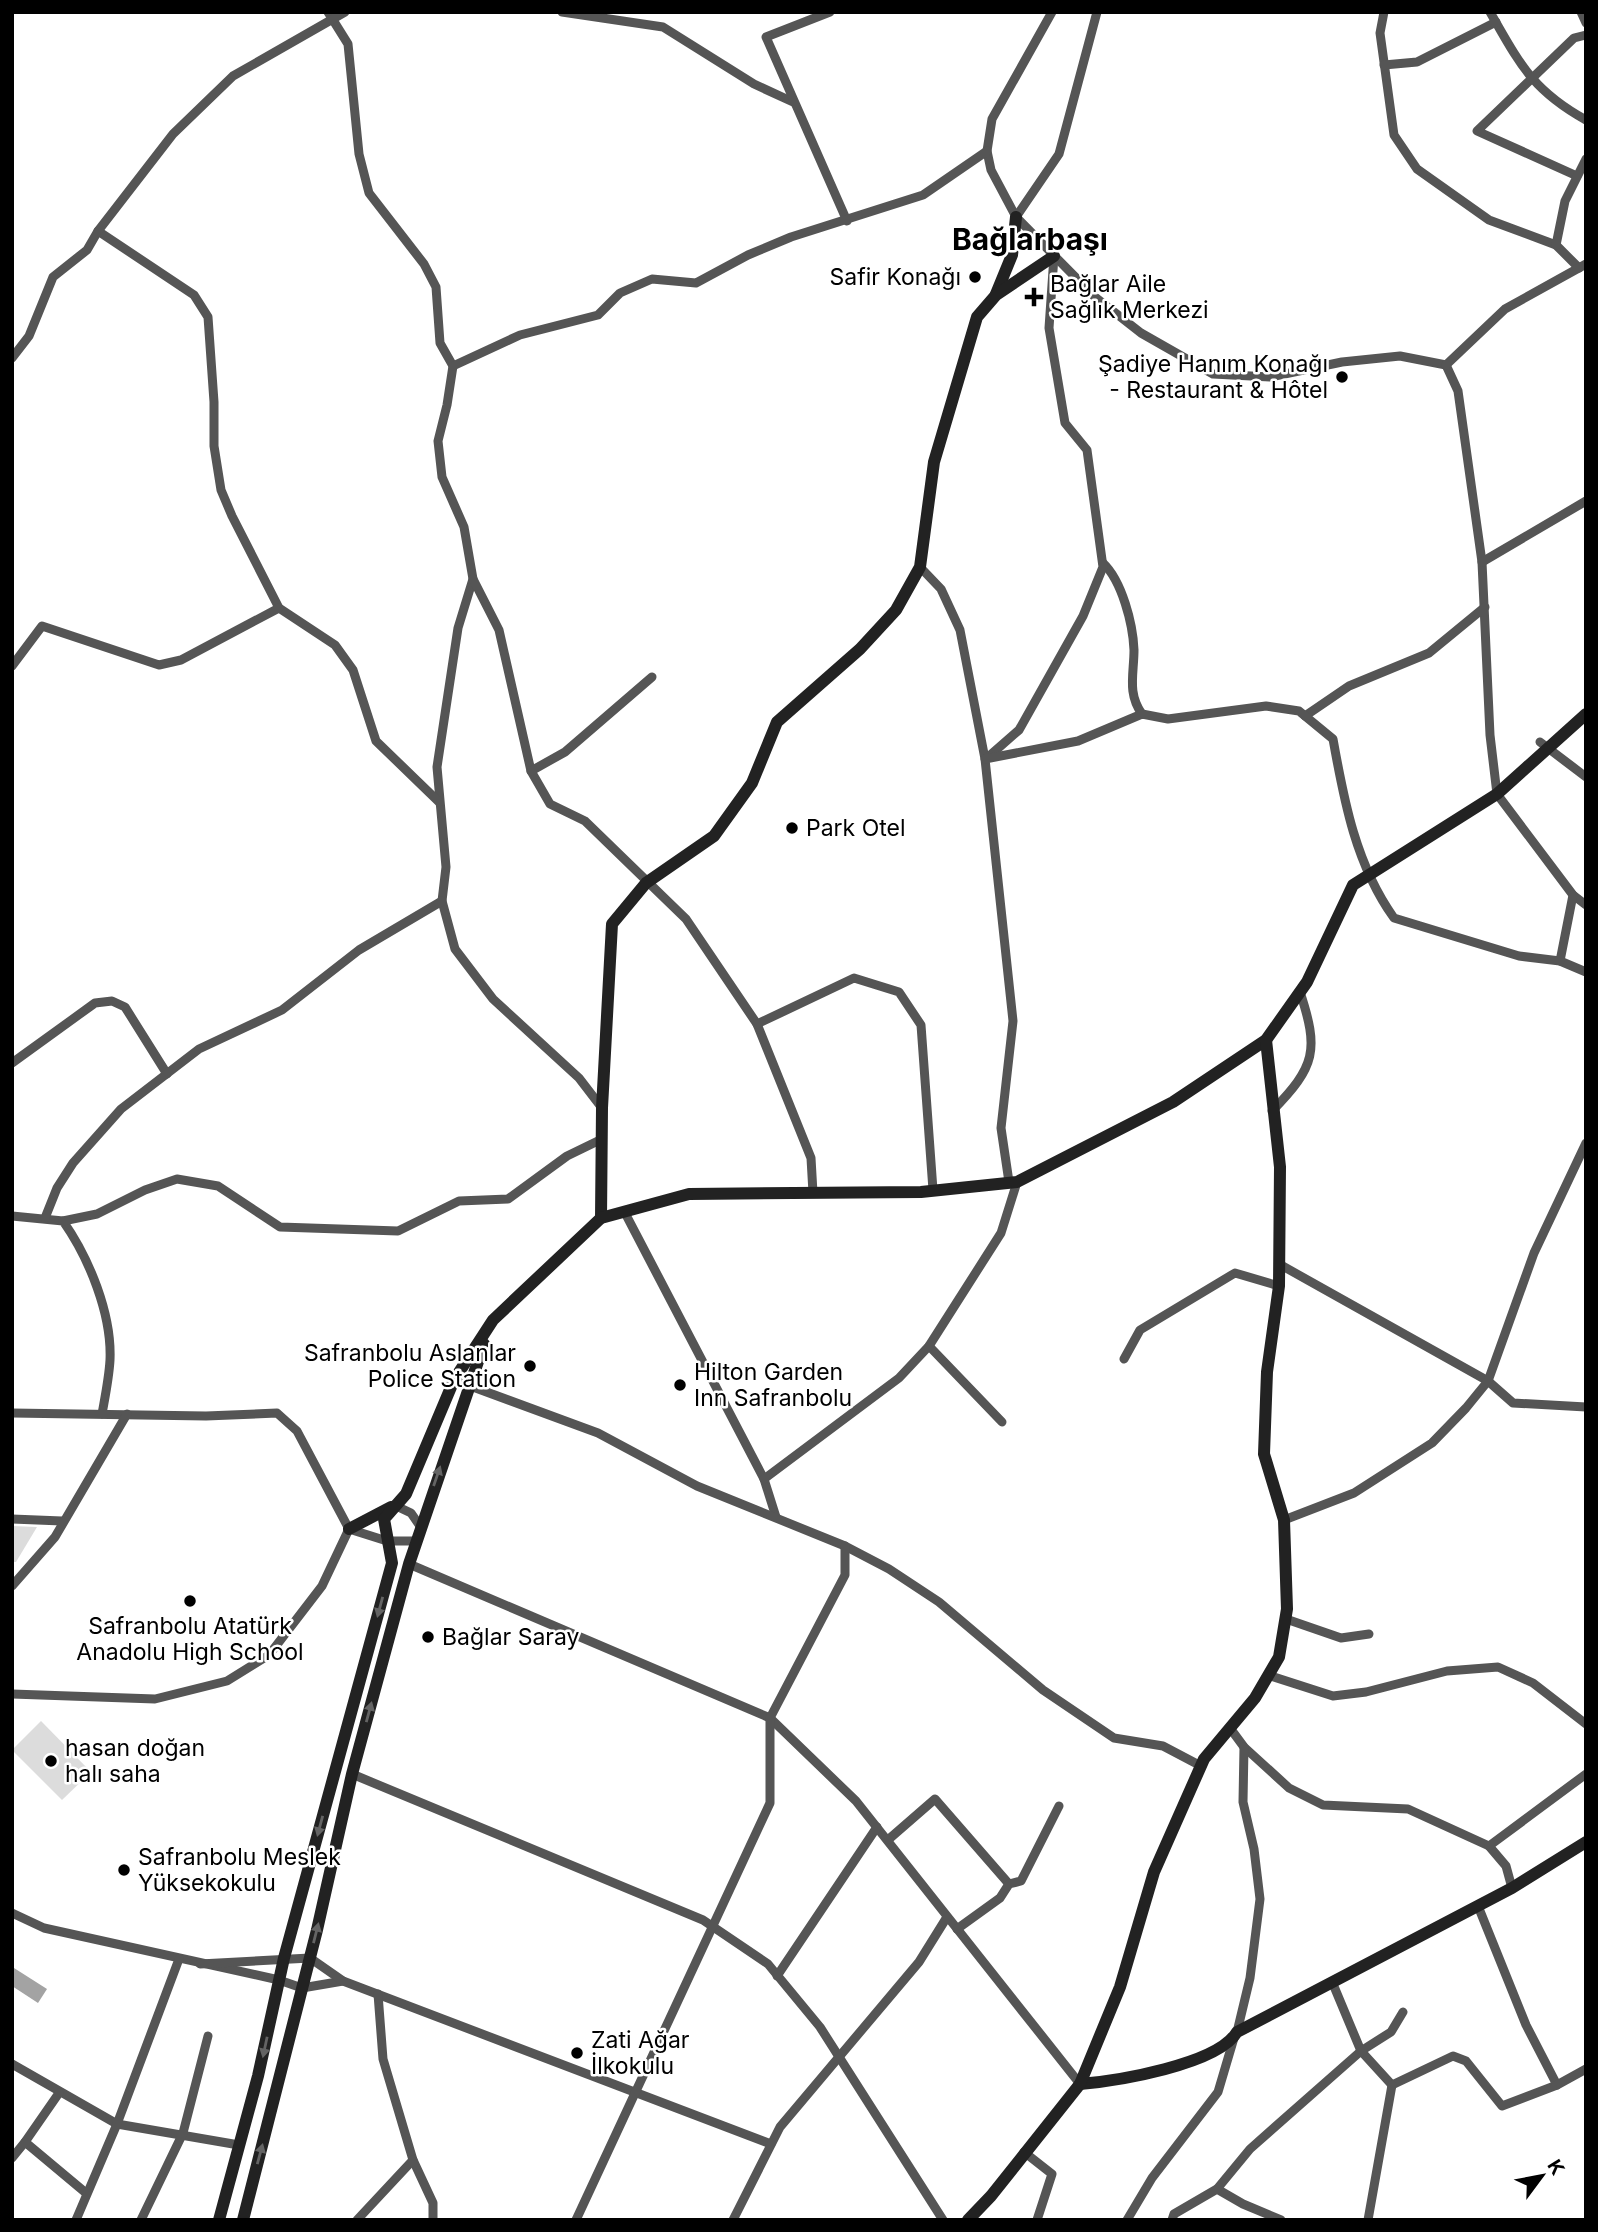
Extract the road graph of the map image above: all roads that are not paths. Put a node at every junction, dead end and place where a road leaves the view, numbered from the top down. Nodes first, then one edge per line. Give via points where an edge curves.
1 (345, 12) edge
2 (562, 12) edge
3 (830, 12) edge
4 (1052, 12) edge
5 (1097, 12) edge
6 (1384, 12) edge
7 (1490, 12) edge
8 (1581, 12) edge
9 (331, 15) edge
10 (1496, 22) junction
11 (1586, 23) edge
12 (1586, 35) edge
13 (1384, 65) junction
14 (1531, 80) junction
15 (793, 102) junction
16 (1586, 120) edge
17 (987, 151) junction
18 (1586, 159) edge
19 (1577, 176) junction
20 (1016, 217) junction
21 (847, 221) junction
22 (98, 231) junction
23 (1556, 245) junction
24 (1054, 256) junction
25 (1583, 266) edge
26 (996, 295) junction
27 (12, 358) edge
28 (1446, 365) junction
29 (453, 366) junction
30 (1586, 501) edge
31 (1482, 562) junction
32 (1102, 563) junction
33 (920, 567) junction
34 (473, 579) junction
35 (1485, 607) junction
36 (279, 608) junction
37 (12, 666) edge
38 (652, 677) dead end
39 (1142, 714) junction
40 (1586, 714) edge
41 (1305, 716) junction
42 (1544, 745) junction
43 (985, 759) junction
44 (531, 771) junction
45 (1586, 777) edge
46 (1497, 793) junction
47 (439, 802) junction
48 (1368, 875) junction
49 (646, 883) junction
50 (1573, 895) junction
51 (442, 901) junction
52 (1586, 905) edge
53 (1559, 961) junction
54 (1586, 972) edge
55 (1300, 992) junction
56 (757, 1024) junction
57 (1266, 1040) junction
58 (12, 1063) edge
59 (167, 1074) junction
60 (602, 1108) junction
61 (1272, 1111) junction
62 (601, 1139) junction
63 (1586, 1143) edge
64 (1013, 1182) junction
65 (933, 1190) junction
66 (813, 1193) junction
67 (624, 1211) junction
68 (12, 1216) edge
69 (45, 1218) junction
70 (601, 1218) junction
71 (63, 1222) junction
72 (1279, 1264) junction
73 (1279, 1286) junction
74 (493, 1320) junction
75 (929, 1346) junction
76 (1124, 1359) dead end
77 (454, 1380) junction
78 (1488, 1381) junction
79 (469, 1385) junction
80 (1586, 1406) edge
81 (12, 1413) edge
82 (102, 1414) junction
83 (127, 1414) junction
84 (1002, 1422) dead end
85 (764, 1479) junction
86 (394, 1505) junction
87 (776, 1517) junction
88 (12, 1519) edge
89 (1284, 1520) junction
90 (62, 1521) junction
91 (420, 1527) junction
92 (349, 1529) junction
93 (387, 1541) junction
94 (415, 1541) junction
95 (845, 1546) junction
96 (409, 1564) junction
97 (27, 1569) junction
98 (12, 1570) edge
99 (12, 1586) edge
100 (1286, 1619) junction
101 (1369, 1634) dead end
102 (1268, 1675) junction
103 (12, 1694) edge
104 (770, 1718) junction
105 (1586, 1724) edge
106 (1230, 1728) junction
107 (1244, 1747) junction
108 (1201, 1766) junction
109 (352, 1774) junction
110 (1586, 1774) edge
111 (1059, 1806) dead end
112 (877, 1828) junction
113 (888, 1839) junction
114 (1586, 1842) edge
115 (1489, 1846) junction
116 (1009, 1884) junction
117 (1512, 1888) junction
118 (1478, 1906) junction
119 (12, 1913) edge
120 (947, 1917) junction
121 (715, 1927) junction
122 (957, 1929) junction
123 (284, 1958) junction
124 (310, 1958) junction
125 (179, 1959) junction
126 (200, 1964) junction
127 (777, 1976) junction
128 (279, 1980) junction
129 (343, 1981) junction
130 (1333, 1984) junction
131 (302, 1989) junction
132 (378, 1994) junction
133 (1404, 2012) dead end
134 (1235, 2035) junction
135 (208, 2036) dead end
136 (1361, 2051) junction
137 (838, 2055) junction
138 (12, 2064) edge
139 (1586, 2069) edge
140 (1080, 2084) junction
141 (1392, 2085) junction
142 (1557, 2085) junction
143 (59, 2093) junction
144 (635, 2093) junction
145 (117, 2124) junction
146 (183, 2133) junction
147 (25, 2142) junction
148 (771, 2144) junction
149 (240, 2145) junction
150 (1024, 2152) junction
151 (12, 2158) edge
152 (413, 2160) junction
153 (1217, 2189) junction
154 (86, 2193) junction
155 (76, 2220) edge
156 (141, 2220) edge
157 (219, 2220) edge
158 (243, 2220) edge
159 (357, 2220) edge
160 (433, 2220) edge
161 (576, 2220) edge
162 (733, 2220) edge
163 (943, 2220) edge
164 (968, 2220) edge
165 (1038, 2220) edge
166 (1127, 2220) edge
167 (1172, 2220) edge
168 (1281, 2220) edge
169 (1368, 2220) edge

1 - 9 street
2 - 15 street via 663,27 754,84
3 - 15 street via 766,37
4 - 17 street via 992,119
5 - 20 street via 1059,153
6 - 13 street via 1380,33
7 - 10 street
8 - 11 street
9 - 22 street via 233,76 173,134
9 - 29 street via 348,44 359,154 369,193 424,264 436,287 440,343
10 - 13 street via 1417,62
10 - 14 street
12 - 14 street via 1574,38
13 - 23 street via 1394,135 1417,169 1489,220
14 - 16 street via 1556,103
14 - 19 street via 1477,131
15 - 21 street
17 - 20 street via 991,170
17 - 21 street via 923,195
18 - 19 street
19 - 23 street via 1565,201
20 - 24 street
20 - 26 street via 1012,255
21 - 29 street via 791,237 695,283 652,279 620,293 598,315 520,335
22 - 27 street via 87,250 53,277 29,336
22 - 36 street via 194,295 208,317 214,446 221,490
23 - 25 street
24 - 26 street
24 - 28 street via 1141,333 1213,374 1269,377 1401,356
24 - 32 street via 1049,328 1065,423 1087,450
25 - 28 street via 1505,309
26 - 33 street via 977,317 934,462
28 - 31 street via 1458,391
29 - 34 street via 438,441 442,477 464,527
30 - 31 street
31 - 35 street
32 - 39 street via 1116,583 1129,621 1134,649 1132,695
32 - 43 street via 1083,615 1026,719
33 - 43 street via 941,589 960,630
33 - 49 street via 896,610 860,649 777,722 752,783 714,836
34 - 44 street via 499,630
34 - 47 street via 458,628 437,766
35 - 41 street via 1429,653 1349,686
35 - 46 street
36 - 37 street via 181,660 159,665 42,626
36 - 47 street via 335,645 353,670 376,741
38 - 44 street via 565,752
39 - 41 street via 1168,719 1266,706
39 - 43 street via 1078,741
40 - 42 street
41 - 48 street via 1332,739 1345,807
42 - 45 street
42 - 46 street
43 - 64 street via 1013,1021 1001,1128
44 - 49 street via 550,804 585,821
46 - 48 street
46 - 50 street
47 - 51 street via 446,867
48 - 53 street via 1394,918 1519,956
48 - 55 street via 1353,885
49 - 56 street via 686,919
49 - 60 street via 612,924
50 - 52 street
50 - 53 street
51 - 59 street via 359,950 282,1010 199,1049
51 - 60 street via 455,949 486,989 579,1078
53 - 54 street
55 - 57 street
55 - 61 street via 1313,1032 1311,1057 1292,1091
56 - 65 street via 854,978 899,992 921,1025
56 - 66 street via 811,1158
57 - 61 street
57 - 64 street via 1173,1102
58 - 59 street via 95,1003 111,1001 125,1007
59 - 69 street via 121,1109 74,1163
60 - 62 street
61 - 72 street via 1280,1167
62 - 70 street
62 - 71 street via 567,1156 508,1199 459,1201 398,1231 280,1227 218,1186 177,1179 97,1214
63 - 78 street via 1534,1253
64 - 65 street
64 - 75 street via 1001,1233
65 - 66 street
66 - 67 street via 689,1194
67 - 70 street
67 - 85 street
68 - 69 street
69 - 71 street
70 - 74 street
71 - 82 street via 78,1242 107,1321 110,1359
72 - 73 street
72 - 78 street
73 - 76 street via 1235,1273 1140,1330
73 - 89 street via 1267,1372 1264,1454
74 - 77 street
74 - 79 street
75 - 84 street
75 - 85 street via 899,1378
77 - 79 street
77 - 86 street via 406,1494
78 - 80 street via 1513,1403
78 - 89 street via 1421,1450 1354,1493
79 - 87 street via 598,1433 697,1486
91 -> 79 street
81 - 82 street
82 - 83 street
83 - 90 street
83 - 92 street via 277,1413 297,1430
85 - 87 street
86 - 91 street via 411,1513
86 - 92 street
86 - 93 street via 384,1519
87 - 95 street
88 - 90 street
89 - 100 street
90 - 97 street via 55,1537
91 - 94 street
92 - 93 street
92 - 103 street via 322,1586 269,1655 227,1681 155,1699
93 - 94 street
93 -> 123 street via 392,1563
94 - 96 street
95 - 104 street via 845,1575
95 - 108 street via 939,1602 1043,1690 1114,1738 1163,1746
96 - 104 street
109 -> 96 street
97 - 98 street
97 - 99 street
100 - 101 street via 1341,1638
100 - 102 street via 1279,1657
102 - 105 street via 1333,1696 1447,1671 1498,1667 1533,1683
102 - 106 street
104 - 112 street via 856,1801
104 - 121 street via 770,1803
106 - 107 street
106 - 108 street
107 - 115 street via 1289,1788 1323,1805 1408,1809
107 - 134 street via 1243,1802 1259,1899 1250,1978
108 - 140 street via 1154,1872 1121,1987
109 - 121 street
124 -> 109 street
110 - 115 street
111 - 116 street via 1021,1881
112 - 113 street
112 - 127 street
113 - 116 street via 935,1799
113 - 120 street
114 - 117 street
115 - 117 street via 1506,1866
116 - 122 street via 1000,1898
117 - 118 street
118 - 130 street
118 - 142 street via 1526,2025
119 - 125 street via 44,1928
120 - 122 street
120 - 137 street via 919,1962
121 - 127 street via 768,1964
121 - 144 street
122 - 140 street
123 - 124 street
123 - 126 street
123 - 128 street
124 - 129 street
124 - 131 street
125 - 126 street
125 - 145 street
126 - 128 street
127 - 137 street
128 - 131 street
128 -> 149 street
129 - 131 street
129 - 132 street
130 - 134 street
130 - 136 street
158 -> 131 street
132 - 144 street
132 - 152 street via 383,2059
133 - 136 street via 1391,2032
134 - 140 street via 1201,2056 1148,2076
134 - 166 street via 1218,2092 1152,2178
135 - 146 street
136 - 141 street
136 - 153 street via 1250,2149
137 - 148 street
137 - 163 street
138 - 143 street
139 - 142 street
140 - 150 street
141 - 142 street via 1453,2056 1466,2061 1503,2106
141 - 169 street
143 - 145 street
143 - 147 street
144 - 148 street
144 - 161 street
145 - 146 street
145 - 154 street
146 - 149 street
146 - 156 street
147 - 151 street
147 - 154 street
148 - 162 street
149 - 157 street
150 - 164 street
150 - 165 street via 1052,2174
152 - 159 street
152 - 160 street via 433,2203
153 - 167 street via 1174,2214
153 - 168 street
154 - 155 street

